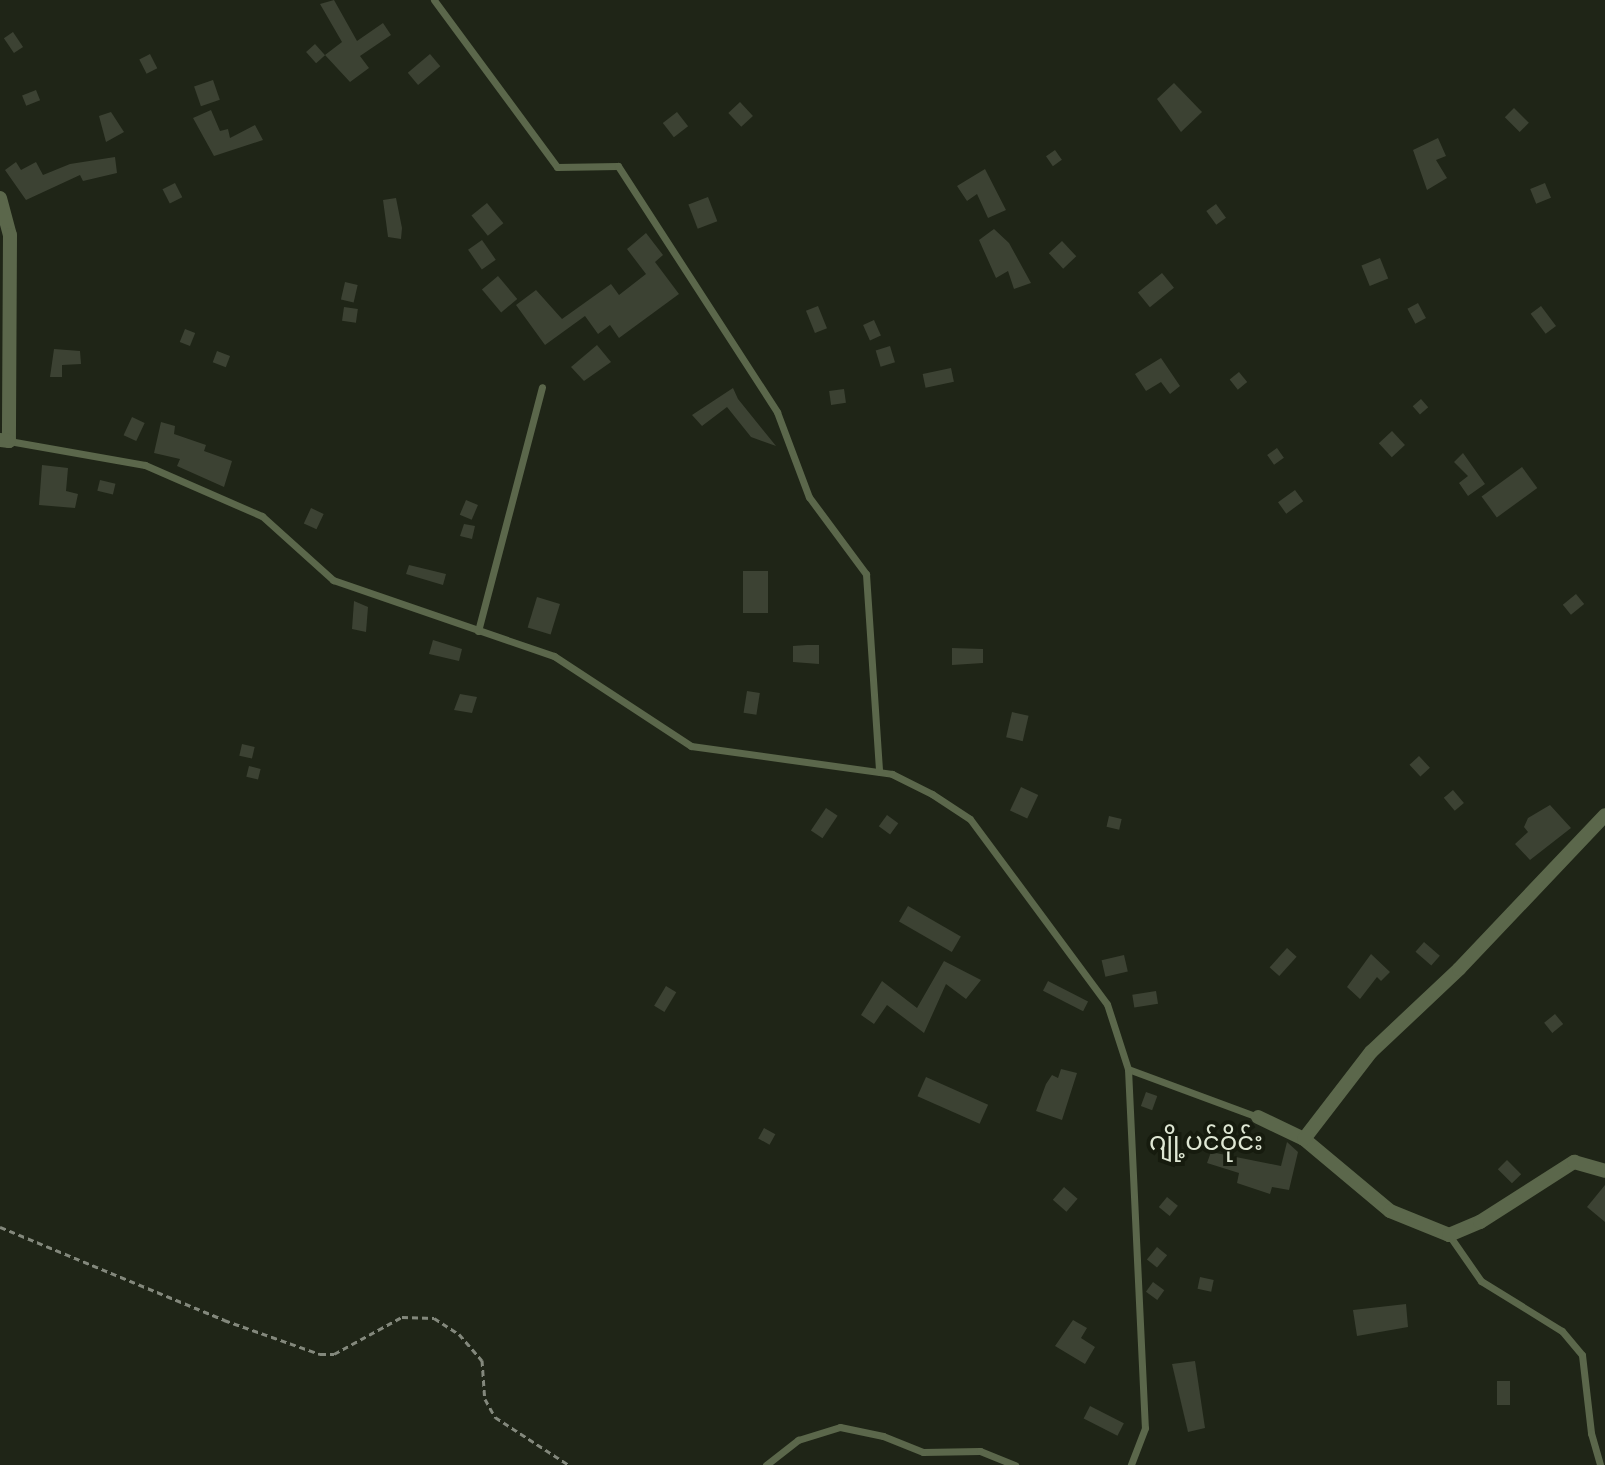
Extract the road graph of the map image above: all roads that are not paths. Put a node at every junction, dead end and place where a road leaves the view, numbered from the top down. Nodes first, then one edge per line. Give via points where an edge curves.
1 (434, 0) edge
2 (0, 198) edge
3 (542, 387) dead end
4 (5, 441) edge
5 (478, 631) junction
6 (879, 772) junction
7 (1605, 815) edge
8 (1128, 1069) junction
9 (1258, 1117) joint
10 (1304, 1139) junction
11 (1605, 1171) edge
12 (1449, 1235) junction
13 (766, 1465) edge
14 (1015, 1465) edge
15 (1131, 1465) edge
16 (1600, 1465) edge

1 - 6 lane via 557,167 618,166 777,412 809,497 866,574
2 - 4 street via 10,235
3 - 5 lane
4 - 5 lane via 145,465 262,516 333,580
5 - 6 lane via 554,656 691,746
6 - 8 lane via 970,819 1107,1004
7 - 10 street via 1459,969 1371,1052
8 - 9 lane
8 - 15 lane via 1145,1428
9 - 10 street
10 - 12 street via 1390,1211
11 - 12 street via 1574,1162 1480,1222
12 - 16 lane via 1481,1281 1562,1331 1582,1355
13 - 14 lane via 798,1440 840,1427 923,1452 980,1451

